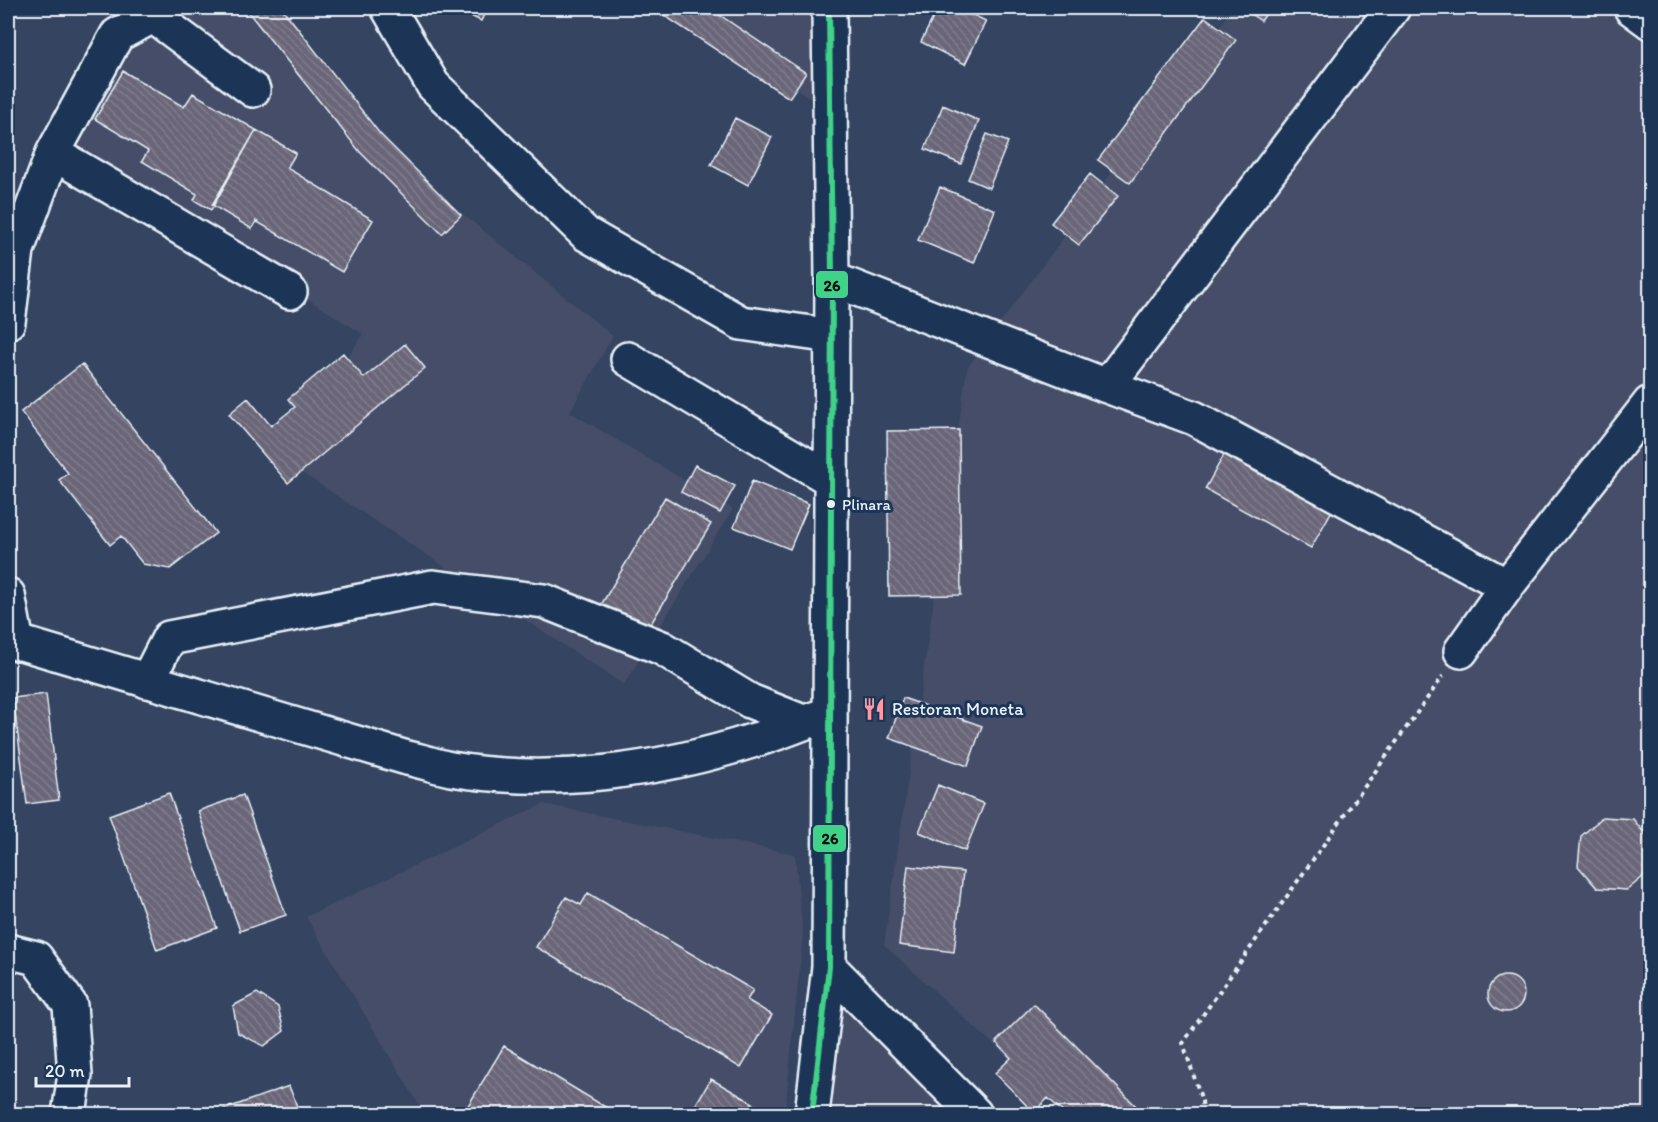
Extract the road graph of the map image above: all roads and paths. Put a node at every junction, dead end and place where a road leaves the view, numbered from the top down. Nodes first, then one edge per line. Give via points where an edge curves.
1 (388, 8) edge
2 (829, 8) edge
3 (1394, 8) edge
4 (1631, 8) edge
5 (1650, 22) edge
6 (253, 90) dead end
7 (53, 153) junction
8 (832, 279) junction
9 (290, 292) dead end
10 (8, 322) edge
11 (831, 336) junction
12 (628, 359) dead end
13 (1107, 386) junction
14 (1650, 403) edge
15 (830, 478) junction
16 (1507, 586) junction
17 (8, 595) edge
18 (12, 641) edge
19 (1461, 651) joint
20 (147, 681) junction
21 (815, 718) junction
22 (8, 951) edge
23 (829, 967) junction
24 (69, 1114) edge
25 (812, 1114) edge
26 (975, 1114) edge
27 (1203, 1114) edge

1 - 11 street via 433,85 586,234 741,323
2 - 8 street
3 - 13 street
4 - 5 street
6 - 7 street via 153,16 117,35
7 - 9 street
7 - 10 street via 17,250
8 - 11 street
8 - 13 street
11 - 15 street
12 - 15 street
13 - 16 street via 1194,418
14 - 16 street
15 - 21 street
16 - 19 street
17 - 18 street
18 - 20 street
19 - 27 path via 1183,1042
20 - 21 street via 407,758 498,774 573,775 633,769 689,759
20 - 21 street via 169,638 433,587 544,601 662,648 750,701
21 - 23 street
22 - 24 street via 36,958 70,1005 75,1076
23 - 25 street
23 - 26 street

